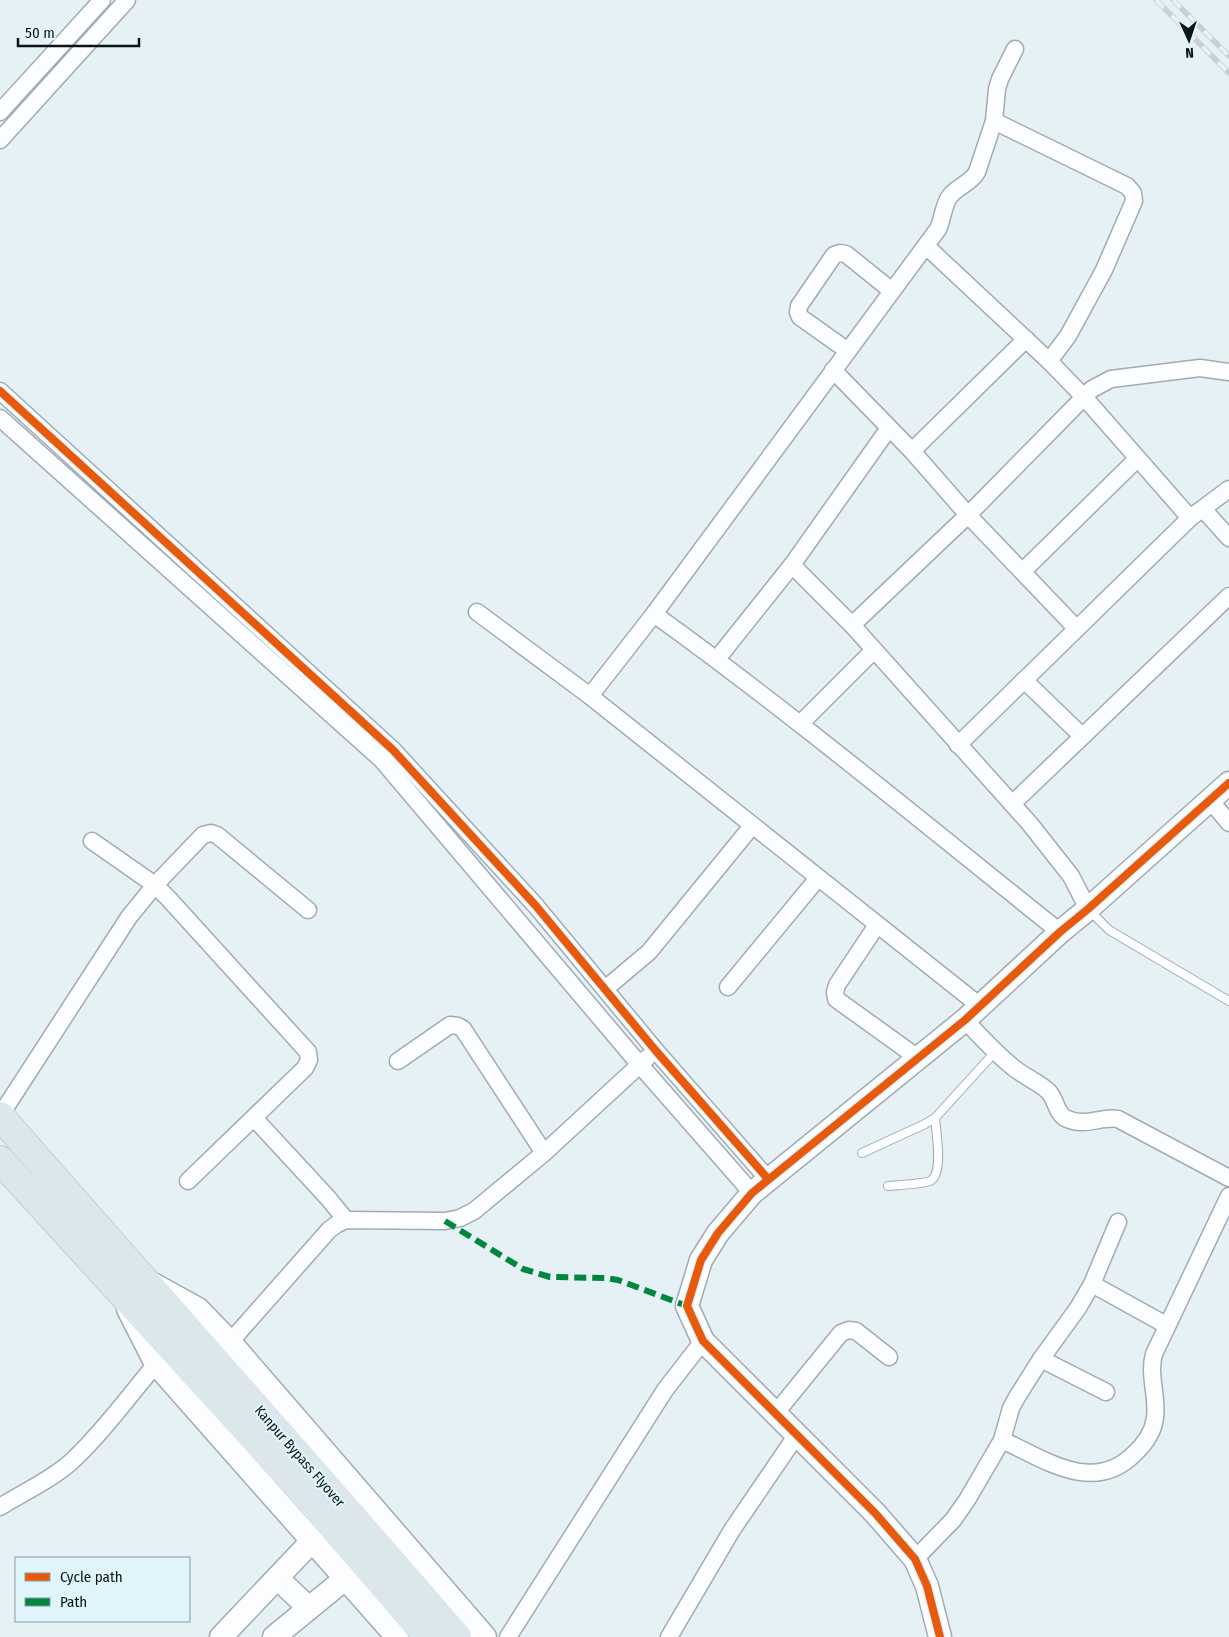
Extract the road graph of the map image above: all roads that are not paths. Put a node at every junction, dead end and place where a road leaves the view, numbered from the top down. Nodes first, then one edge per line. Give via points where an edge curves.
1 (102, 0) edge
2 (127, 0) edge
3 (1015, 49) dead end
4 (0, 112) edge
5 (994, 121) junction
6 (0, 140) edge
7 (926, 246) junction
8 (892, 291) junction
9 (1026, 339) junction
10 (848, 350) junction
11 (1049, 361) junction
12 (833, 370) junction
13 (1229, 372) edge
14 (0, 392) edge
15 (1084, 397) junction
16 (0, 418) edge
17 (889, 428) junction
18 (912, 451) junction
19 (1137, 459) junction
20 (1229, 490) edge
21 (1197, 513) junction
22 (968, 515) junction
23 (1229, 538) edge
24 (792, 565) junction
25 (1023, 571) junction
26 (1229, 596) edge
27 (478, 612) dead end
28 (654, 614) junction
29 (852, 625) junction
30 (1076, 628) junction
31 (874, 650) junction
32 (717, 659) junction
33 (1024, 680) junction
34 (590, 696) junction
35 (800, 724) junction
36 (1082, 736) junction
37 (958, 745) junction
38 (1229, 783) edge
39 (1210, 800) junction
40 (1012, 804) junction
41 (1229, 823) edge
42 (752, 826) junction
43 (92, 841) dead end
44 (818, 878) junction
45 (155, 885) junction
46 (1088, 909) junction
47 (308, 910) dead end
48 (877, 925) junction
49 (1060, 932) junction
50 (728, 987) dead end
51 (605, 989) junction
52 (1229, 1001) edge
53 (973, 1013) junction
54 (656, 1051) junction
55 (995, 1052) junction
56 (918, 1058) junction
57 (398, 1061) dead end
58 (640, 1065) junction
59 (0, 1116) edge
60 (254, 1118) junction
61 (935, 1118) junction
62 (544, 1153) junction
63 (862, 1153) dead end
64 (0, 1160) edge
65 (1229, 1178) edge
66 (188, 1181) dead end
67 (760, 1186) junction
68 (888, 1186) dead end
69 (1229, 1196) edge
70 (346, 1220) junction
71 (1118, 1222) dead end
72 (130, 1284) junction
73 (1092, 1284) junction
74 (1166, 1325) junction
75 (703, 1341) junction
76 (230, 1342) junction
77 (890, 1358) dead end
78 (1041, 1359) junction
79 (156, 1364) junction
80 (1106, 1392) dead end
81 (775, 1414) junction
82 (796, 1436) junction
83 (1002, 1440) junction
84 (306, 1479) junction
85 (0, 1506) edge
86 (313, 1540) junction
87 (915, 1559) junction
88 (277, 1578) junction
89 (346, 1578) junction
90 (309, 1608) junction
91 (221, 1637) edge
92 (274, 1637) edge
93 (397, 1637) edge
94 (428, 1637) edge
95 (457, 1637) edge
96 (485, 1637) edge
97 (508, 1637) edge
98 (669, 1637) edge
99 (940, 1637) edge

1 - 4 street
2 - 6 street
3 - 5 street via 997,89
5 - 7 street via 977,172 968,183 951,194 938,230
5 - 11 street via 1127,186 1134,193 1134,201 1108,261 1068,336
7 - 8 street
7 - 9 street
8 - 10 street
8 - 10 street via 846,254 834,255 798,312 800,317
9 - 11 street
9 - 18 street
10 - 12 street
11 - 15 street
12 - 17 street
12 - 28 street
13 - 15 street via 1200,368 1111,379
14 - 51 street via 393,750 536,906
15 - 19 street
15 - 22 street
16 - 58 street via 382,760
17 - 18 street
17 - 24 street
18 - 22 street
19 - 21 street
19 - 25 street
20 - 21 street
21 - 23 street
21 - 30 street
22 - 25 street
22 - 29 street
24 - 29 street
24 - 32 street
25 - 30 street
26 - 36 street
27 - 34 street
28 - 32 street
28 - 34 street
29 - 31 street
30 - 33 street
31 - 35 street
31 - 37 street
32 - 35 street
33 - 36 street
33 - 37 street
34 - 42 street
35 - 49 street
36 - 40 street
37 - 40 street
38 - 39 street
39 - 41 street
39 - 46 street
40 - 46 street via 1071,876
42 - 44 street
42 - 51 street via 655,946
43 - 45 street
44 - 48 street
44 - 50 street
45 - 47 street via 197,840 211,833
45 - 59 street via 129,917
45 - 60 street via 308,1052 305,1068
46 - 49 street
46 - 52 lane via 1109,930
48 - 53 street
48 - 56 street via 837,985 836,999
49 - 53 street
51 - 54 street
53 - 55 street
53 - 56 street
54 - 58 street
54 - 67 street
55 - 61 lane
55 - 65 street via 1049,1092 1066,1118 1092,1123 1118,1119
56 - 67 street
57 - 62 street via 450,1026 463,1029
58 - 62 street
58 - 67 street
59 - 72 highway
60 - 66 street
60 - 70 street
61 - 63 lane
61 - 68 lane via 938,1168 935,1176 929,1181
62 - 70 street via 474,1211 460,1218 445,1221
64 - 72 highway
67 - 75 street via 718,1233 701,1260 687,1306
69 - 74 street
70 - 76 street via 329,1230
71 - 73 street
72 - 76 street via 198,1309
72 - 79 street
72 - 84 highway, Kanpur Bypass Flyover
73 - 74 street
73 - 78 street
74 - 83 street via 1151,1363 1155,1420 1144,1444 1128,1460 1106,1471 1077,1473
75 - 81 street
75 - 97 street via 665,1390
76 - 96 street
77 - 81 street via 856,1331 841,1333
78 - 80 street
78 - 83 street via 1011,1408
79 - 85 street via 71,1461 56,1474
79 - 86 street
81 - 82 street
82 - 87 street via 875,1513
82 - 98 street via 732,1530
83 - 87 street via 953,1520
84 - 94 highway, Kanpur Bypass Flyover
84 - 95 highway, Kanpur Bypass Flyover
86 - 88 street
86 - 89 street
87 - 99 street via 927,1586
88 - 90 street
88 - 91 street
89 - 90 street
89 - 93 street
90 - 92 street

